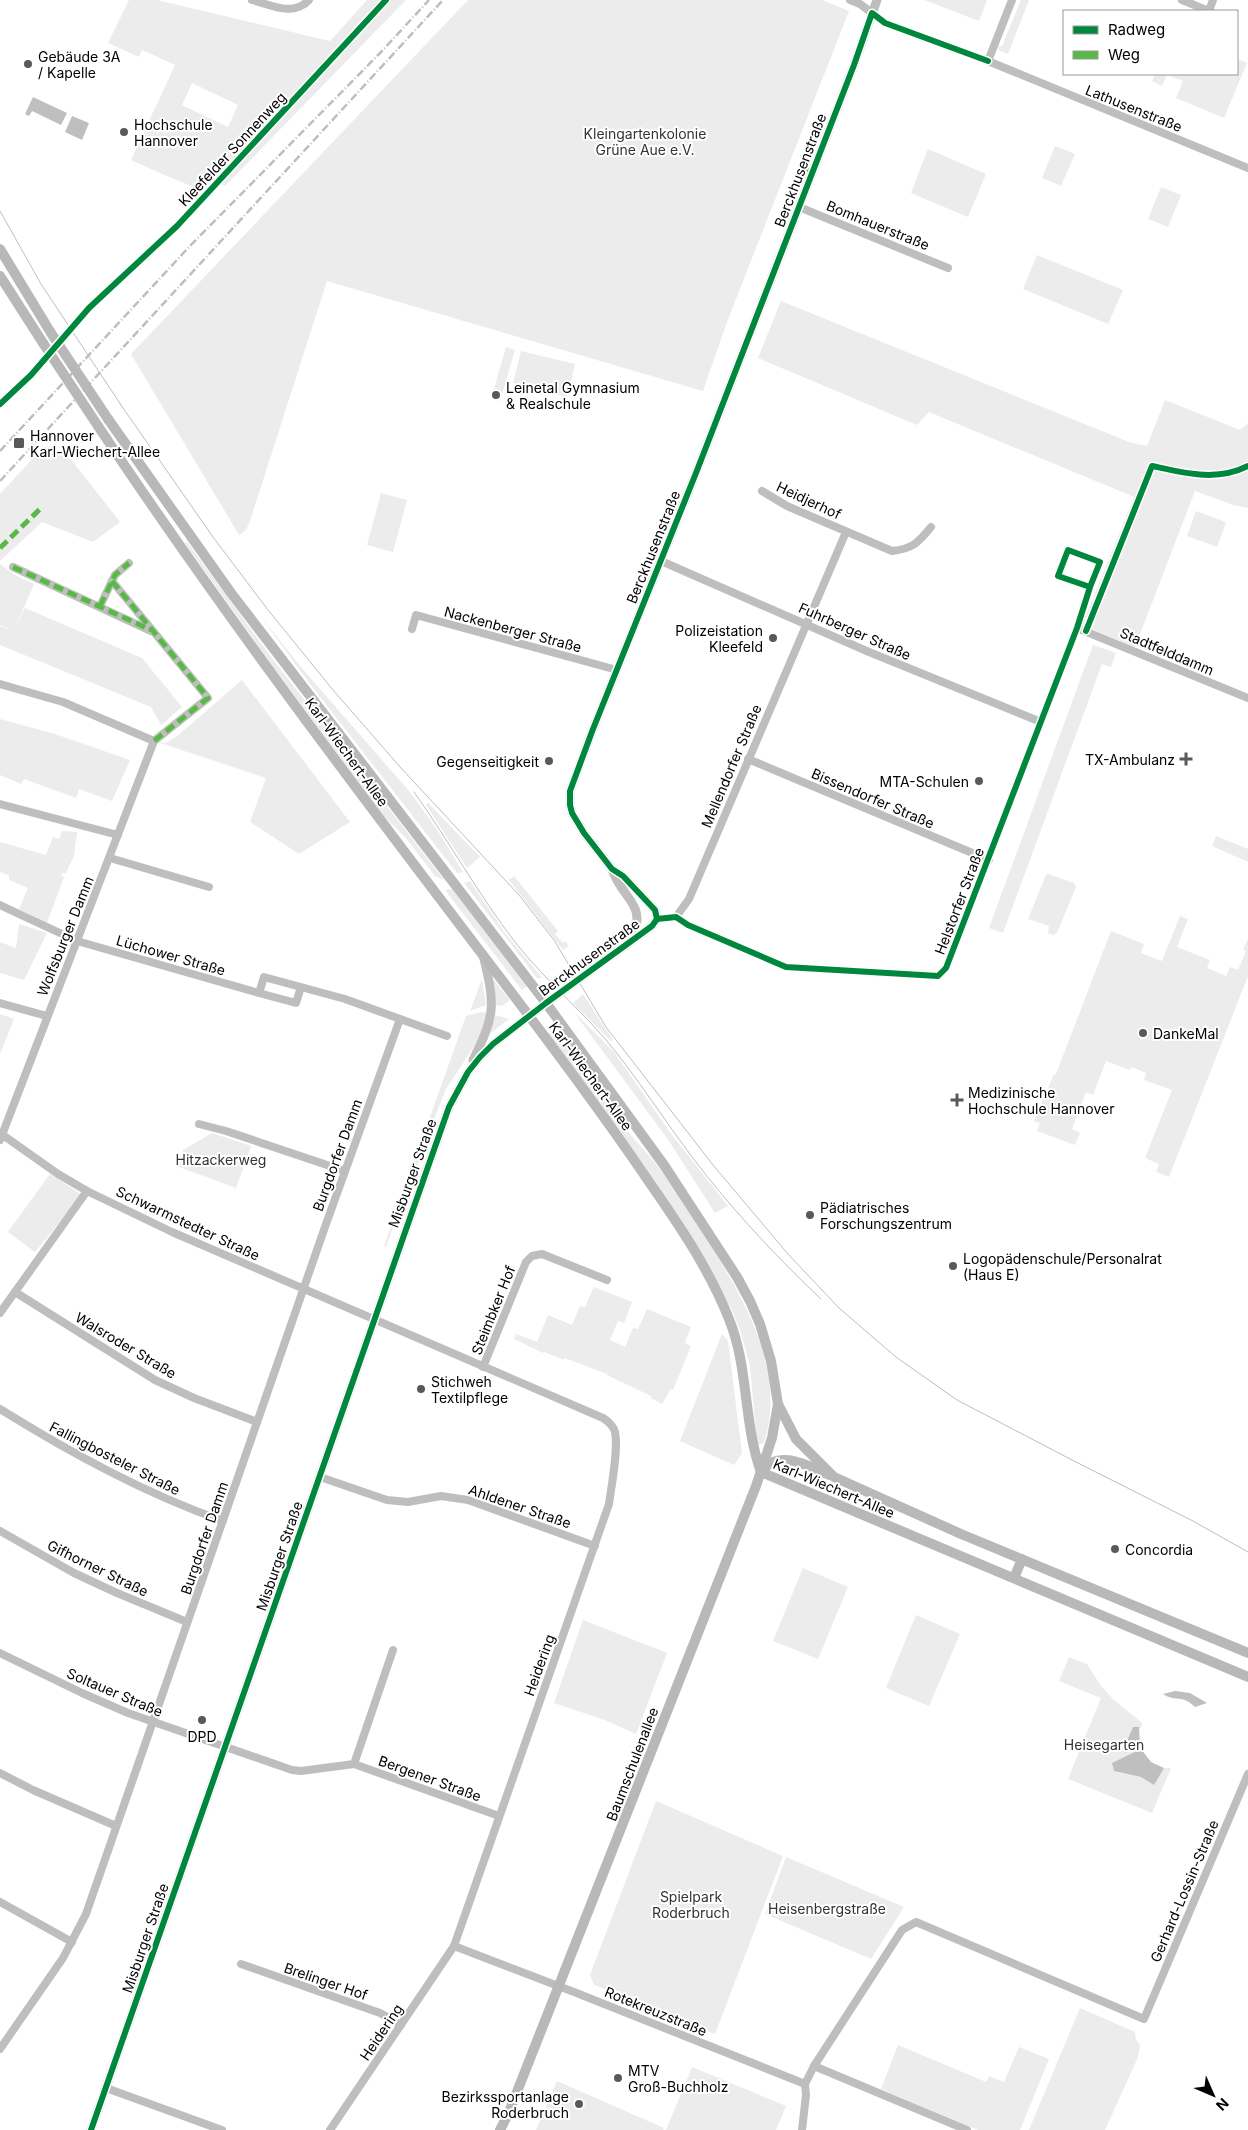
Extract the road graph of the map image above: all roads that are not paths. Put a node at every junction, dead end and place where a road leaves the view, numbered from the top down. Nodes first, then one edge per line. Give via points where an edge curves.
1 (255, 0) edge
2 (309, 0) edge
3 (850, 0) edge
4 (877, 0) edge
5 (1012, 0) edge
6 (1182, 0) edge
7 (1207, 10) edge
8 (872, 13) junction
9 (988, 61) junction
10 (1248, 168) edge
11 (799, 207) junction
12 (0, 250) edge
13 (948, 268) dead end
14 (0, 276) edge
15 (762, 491) dead end
16 (931, 527) dead end
17 (846, 532) junction
18 (661, 560) junction
19 (129, 563) dead end
20 (13, 567) dead end
21 (112, 581) junction
22 (1090, 587) junction
23 (100, 606) junction
24 (806, 623) junction
25 (1077, 628) junction
26 (412, 629) dead end
27 (153, 632) junction
28 (617, 670) junction
29 (0, 684) edge
30 (1248, 698) edge
31 (1041, 722) junction
32 (154, 742) junction
33 (748, 759) junction
34 (0, 804) edge
35 (118, 835) junction
36 (110, 858) junction
37 (989, 860) junction
38 (612, 869) junction
39 (209, 887) dead end
40 (0, 905) edge
41 (676, 917) junction
42 (657, 919) junction
43 (76, 942) junction
44 (630, 942) junction
45 (482, 953) junction
46 (301, 987) junction
47 (259, 993) junction
48 (0, 1003) edge
49 (546, 1004) junction
50 (47, 1016) junction
51 (530, 1016) junction
52 (400, 1019) junction
53 (446, 1036) dead end
54 (468, 1072) junction
55 (199, 1124) dead end
56 (1, 1136) edge
57 (345, 1171) junction
58 (87, 1191) junction
59 (607, 1280) dead end
60 (304, 1289) junction
61 (15, 1292) junction
62 (0, 1313) edge
63 (375, 1319) junction
64 (483, 1367) junction
65 (778, 1404) junction
66 (0, 1409) edge
67 (257, 1422) junction
68 (761, 1472) junction
69 (320, 1477) junction
70 (834, 1477) junction
71 (223, 1521) junction
72 (0, 1531) edge
73 (595, 1546) junction
74 (1022, 1559) junction
75 (1014, 1578) junction
76 (187, 1622) junction
77 (393, 1650) dead end
78 (0, 1652) edge
79 (1248, 1653) edge
80 (1248, 1677) edge
81 (153, 1723) junction
82 (224, 1747) junction
83 (354, 1764) junction
84 (0, 1773) edge
85 (1248, 1774) edge
86 (499, 1816) junction
87 (116, 1826) junction
88 (0, 1902) edge
89 (72, 1942) junction
90 (454, 1946) junction
91 (241, 1964) dead end
92 (560, 1987) junction
93 (401, 2025) junction
94 (0, 2049) edge
95 (814, 2066) junction
96 (805, 2084) junction
97 (106, 2088) junction
98 (91, 2130) edge
99 (222, 2130) edge
100 (330, 2130) edge
101 (500, 2130) edge
102 (802, 2130) edge
103 (967, 2130) edge

1 - 2 street via 293,10
3 - 8 street, Lathusenstraße
4 - 8 street, Berckhusenstraße
5 - 9 street
6 - 7 street
8 - 9 street, Lathusenstraße via 885,23
8 - 11 street, Berckhusenstraße
9 - 10 street, Lathusenstraße
11 - 13 street, Bomhauerstraße
11 - 18 street, Berckhusenstraße
12 - 49 main road, Karl-Wiechert-Allee, bridge via 108,419 231,593
14 - 45 main road, Karl-Wiechert-Allee, bridge via 98,426 244,635
15 - 17 street, Heidjerhof via 787,506
16 - 17 street, Heidjerhof via 908,550 892,551
17 - 24 street, Heidjerhof
18 - 24 street, Fuhrberger Straße
18 - 28 street, Berckhusenstraße
19 - 21 street
20 - 23 street
21 - 23 street
21 - 27 street
22 - 22 street, Helstorfer Straße via 1058,576 1068,550 1100,562
22 - 25 street, Helstorfer Straße
23 - 27 street
24 - 31 street, Fuhrberger Straße
24 - 33 street, Mellendorfer Straße
25 - 30 street, Stadtfelddamm
25 - 31 street, Helstorfer Straße
26 - 28 street, Nackenberger Straße via 416,616
27 - 32 street via 208,698
28 - 38 street, Berckhusenstraße via 569,795 579,826
29 - 32 street via 63,702
31 - 37 street, Helstorfer Straße
32 - 35 street, Wolfsburger Damm
33 - 37 street, Bissendorfer Straße
33 - 41 street, Mellendorfer Straße via 689,899
34 - 35 street
35 - 36 street, Wolfsburger Damm
36 - 39 street
36 - 43 street, Wolfsburger Damm
37 - 41 street, Helstorfer Straße via 946,968 938,976 786,967
38 - 42 street, Berckhusenstraße via 623,876 655,910
38 - 44 street, Berckhusenstraße via 616,882 637,911 637,926
40 - 43 street, Lüchower Straße
41 - 42 street
42 - 44 street, Berckhusenstraße via 655,924
43 - 47 street, Lüchower Straße
43 - 50 street, Wolfsburger Damm
44 - 49 street, Berckhusenstraße
45 - 51 main road, Karl-Wiechert-Allee
45 - 54 street via 492,990 493,1008
46 - 47 street, Lüchower Straße via 296,1003
46 - 47 street via 264,977
46 - 52 street
48 - 50 street
49 - 51 street, Berckhusenstraße
49 - 65 main road, Karl-Wiechert-Allee via 664,1165 737,1276 760,1324
50 - 56 street, Wolfsburger Damm
51 - 54 street, Misburger Straße via 493,1044
51 - 68 main road, Karl-Wiechert-Allee via 636,1162 704,1268 729,1318 739,1348 749,1430
52 - 53 street
52 - 57 street, Burgdorfer Damm
54 - 63 street, Misburger Straße via 446,1116
55 - 57 street
56 - 58 street, Schwarmstedter Straße
57 - 60 street, Burgdorfer Damm
58 - 60 street, Schwarmstedter Straße
58 - 61 street
59 - 64 street, Steimbker Hof via 542,1254 532,1256 526,1262
60 - 63 street, Schwarmstedter Straße
60 - 67 street, Burgdorfer Damm
61 - 62 street
61 - 67 street, Walsroder Straße via 155,1380
63 - 64 street, Heidering
63 - 69 street, Misburger Straße
64 - 73 street, Heidering via 610,1422 616,1436 609,1504
65 - 68 main road, Baumschulenallee
65 - 70 main road, Karl-Wiechert-Allee via 796,1439
66 - 71 street, Fallingbosteler Straße via 116,1476
67 - 71 street, Burgdorfer Damm
68 - 70 main road via 770,1462 791,1460
68 - 75 main road, Karl-Wiechert-Allee
68 - 92 main road, Baumschulenallee
69 - 73 street, Ahldener Straße via 387,1500 408,1502 441,1496 468,1500
69 - 82 street, Misburger Straße
70 - 74 main road, Karl-Wiechert-Allee
71 - 76 street, Burgdorfer Damm
72 - 76 street, Gifhorner Straße via 74,1573
73 - 86 street, Heidering
74 - 75 main road
74 - 79 main road, Karl-Wiechert-Allee
75 - 80 main road, Karl-Wiechert-Allee
76 - 81 street, Burgdorfer Damm
77 - 83 street
78 - 81 street, Soltauer Straße via 82,1693
81 - 82 street, Soltauer Straße
81 - 87 street, Burgdorfer Damm
82 - 83 street, Bergener Straße via 292,1770
82 - 97 street, Misburger Straße
83 - 86 street, Bergener Straße
84 - 87 street
85 - 95 street, Gerhard-Lossin-Straße via 1144,2019 916,1922 902,1930
86 - 90 street, Heidering
87 - 89 street, Burgdorfer Damm via 86,1914
88 - 89 street
89 - 94 street, Burgdorfer Damm
90 - 92 street, Rotekreuzstraße
90 - 93 street, Heidering
91 - 93 street, Brelinger Hof via 380,2013
92 - 96 street, Rotekreuzstraße
92 - 101 main road, Baumschulenallee
93 - 100 street, Heidering
95 - 96 street
95 - 103 street
96 - 102 street
97 - 98 street, Misburger Straße
97 - 99 street

